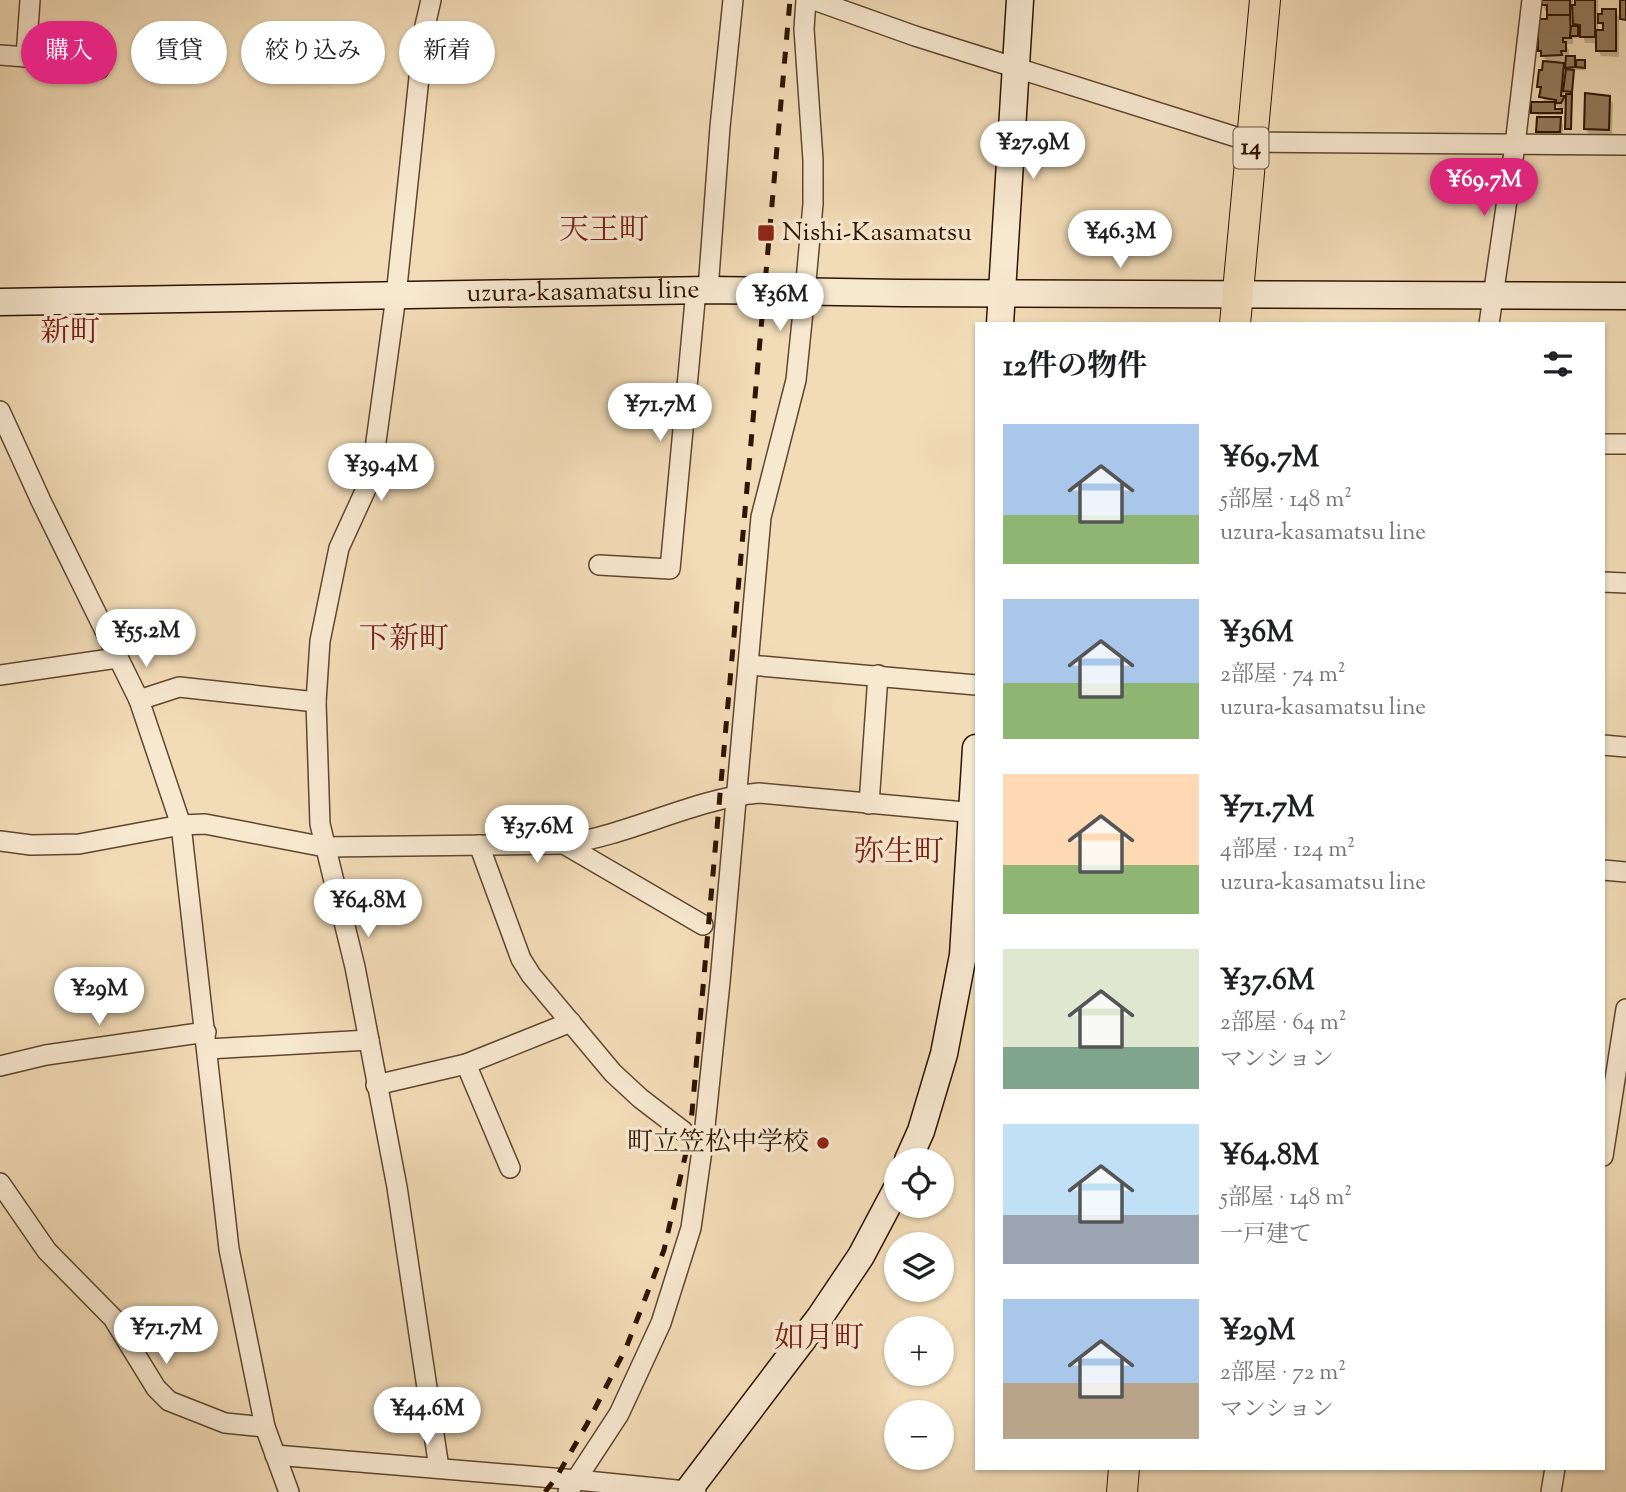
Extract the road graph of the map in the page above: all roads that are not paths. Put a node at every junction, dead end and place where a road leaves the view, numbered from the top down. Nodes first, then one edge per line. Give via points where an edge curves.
1 (30, 0) edge
2 (431, 0) edge
3 (733, 0) edge
4 (806, 0) edge
5 (814, 0) edge
6 (1020, 0) edge
7 (1265, 0) edge
8 (1532, 0) edge
9 (29, 21) edge
10 (0, 55) edge
11 (21, 57) edge
12 (1015, 67) junction
13 (1252, 142) junction
14 (1515, 145) junction
15 (1626, 145) edge
16 (702, 290) junction
17 (805, 292) junction
18 (1002, 292) junction
19 (396, 296) junction
20 (1626, 296) edge
21 (1492, 298) junction
22 (0, 302) edge
23 (1236, 310) edge
24 (1000, 322) edge
25 (1489, 322) edge
26 (0, 411) edge
27 (1605, 444) edge
28 (1626, 444) edge
29 (599, 565) dead end
30 (1605, 582) edge
31 (1626, 583) edge
32 (117, 658) junction
33 (749, 665) junction
34 (0, 675) edge
35 (878, 675) junction
36 (975, 685) edge
37 (139, 700) junction
38 (316, 702) junction
39 (1605, 745) edge
40 (1626, 747) edge
41 (738, 795) junction
42 (869, 804) junction
43 (975, 813) edge
44 (181, 825) junction
45 (0, 841) edge
46 (564, 844) junction
47 (479, 845) junction
48 (324, 847) junction
49 (1605, 870) edge
50 (1626, 872) edge
51 (703, 925) dead end
52 (1626, 1009) edge
53 (571, 1022) junction
54 (207, 1040) junction
55 (369, 1040) junction
56 (1623, 1045) edge
57 (466, 1064) junction
58 (0, 1066) edge
59 (376, 1085) junction
60 (683, 1131) dead end
61 (1605, 1145) edge
62 (913, 1148) edge
63 (510, 1168) dead end
64 (0, 1183) edge
65 (884, 1213) edge
66 (265, 1427) junction
67 (275, 1455) junction
68 (439, 1468) junction
69 (1125, 1470) edge
70 (1555, 1470) edge
71 (572, 1486) edge
72 (289, 1492) edge
73 (690, 1492) edge
74 (1122, 1492) edge
75 (1551, 1492) edge

1 - 9 street
2 - 19 street
3 - 16 street
4 - 17 street via 813,204
5 - 12 street
6 - 12 main road
7 - 13 main road, 14
8 - 14 street
10 - 11 street
12 - 13 street
12 - 18 main road
13 - 14 street
13 - 23 main road, 14
14 - 15 street
14 - 21 street
16 - 17 main road, uzura-kasamatsu line
16 - 19 main road, uzura-kasamatsu line
16 - 29 street via 670,569
17 - 18 main road, uzura-kasamatsu line
17 - 33 street via 796,380 761,517
18 - 23 main road, uzura-kasamatsu line
18 - 24 main road
19 - 22 main road, uzura-kasamatsu line
19 - 38 street via 371,478 339,548 320,641
20 - 21 main road, uzura-kasamatsu line
21 - 23 main road, uzura-kasamatsu line
21 - 25 street
26 - 32 street
27 - 28 street
30 - 31 street
32 - 34 street
32 - 37 street
33 - 35 street
33 - 41 street
35 - 36 street
35 - 42 street
37 - 38 street via 179,687
37 - 44 street
38 - 48 street
39 - 40 street
41 - 42 street
41 - 46 street via 592,841
41 - 71 street via 691,1228 661,1323 619,1414
42 - 43 street
43 - 62 main road via 961,966 944,1054
44 - 45 street via 79,844
44 - 48 street via 205,824
44 - 54 street
46 - 47 street
46 - 51 street
47 - 48 street
47 - 53 street via 522,959
48 - 55 street
49 - 50 street
52 - 56 street
53 - 57 street
53 - 60 street via 613,1073
54 - 55 street
54 - 58 street via 46,1055
54 - 66 street via 229,1249
55 - 59 street
56 - 61 street
57 - 59 street
57 - 63 street
59 - 68 street via 397,1187
64 - 66 street via 47,1251 113,1318 156,1388 169,1401 225,1423
65 - 73 main road via 820,1317
66 - 67 street
67 - 68 street
67 - 72 street
68 - 71 street
69 - 74 main road
70 - 75 street
71 - 73 street

